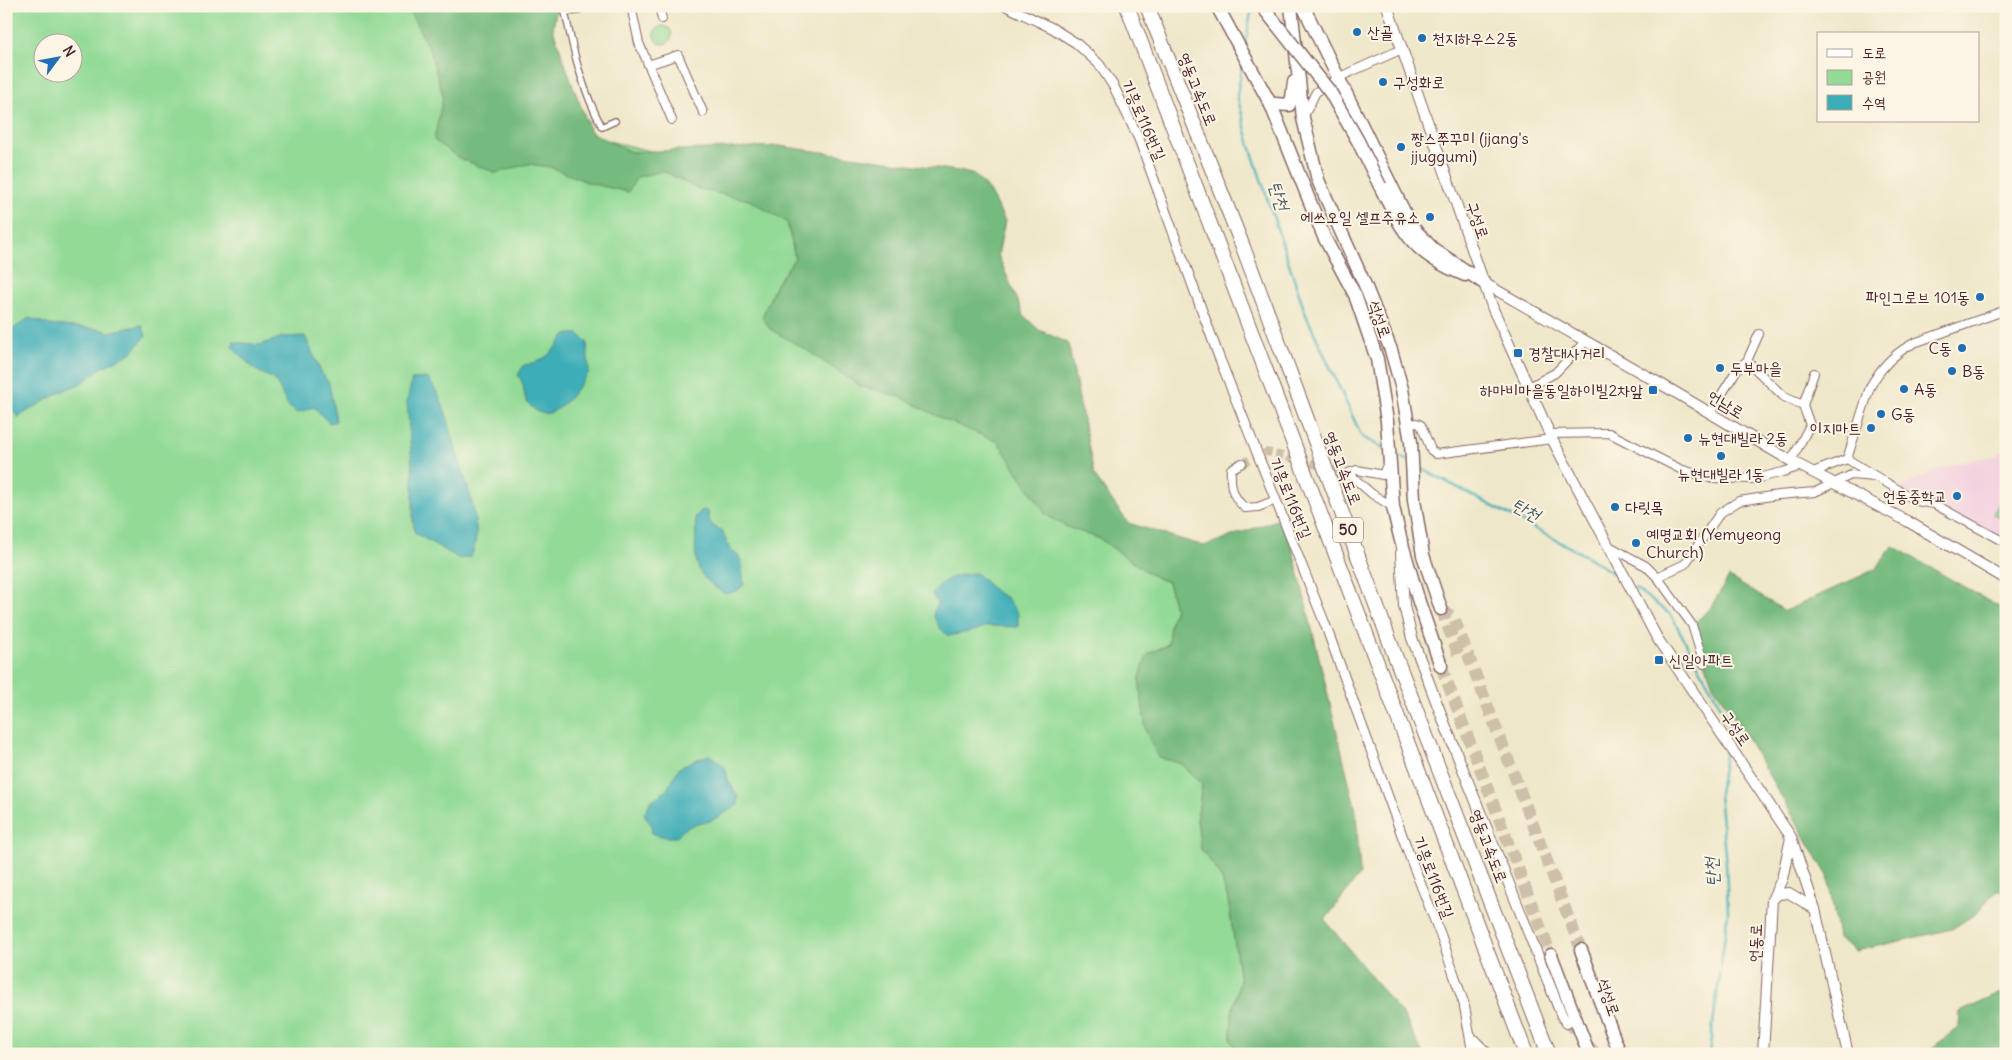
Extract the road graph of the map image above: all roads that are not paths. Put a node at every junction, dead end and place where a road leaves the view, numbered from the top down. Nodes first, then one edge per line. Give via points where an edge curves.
1 (631, 6) edge
2 (659, 6) edge
3 (1006, 6) edge
4 (1127, 6) edge
5 (1147, 6) edge
6 (1217, 6) edge
7 (1262, 6) edge
8 (1291, 6) edge
9 (1303, 6) edge
10 (1387, 6) edge
11 (565, 9) edge
12 (578, 11) dead end
13 (662, 19) dead end
14 (1402, 49) junction
15 (1297, 62) junction
16 (648, 65) junction
17 (1339, 78) junction
18 (1271, 106) junction
19 (703, 112) dead end
20 (1303, 118) junction
21 (615, 120) dead end
22 (672, 120) dead end
23 (1484, 283) junction
24 (2006, 310) edge
25 (1759, 334) dead end
26 (1586, 342) junction
27 (1747, 361) junction
28 (1814, 373) dead end
29 (1529, 387) junction
30 (1803, 405) junction
31 (1710, 413) junction
32 (1408, 424) junction
33 (1551, 436) junction
34 (1847, 459) junction
35 (1242, 463) tunnel mouth
36 (1796, 463) junction
37 (1386, 467) dead end
38 (1813, 472) junction
39 (1876, 477) junction
40 (1832, 483) junction
41 (1276, 500) junction
42 (1393, 501) junction
43 (1400, 537) junction
44 (2006, 543) edge
45 (1607, 544) junction
46 (1656, 576) junction
47 (2006, 579) edge
48 (1440, 610) dead end
49 (1704, 664) dead end
50 (1441, 666) tunnel mouth
51 (1791, 837) junction
52 (1772, 900) junction
53 (1815, 908) junction
54 (1552, 955) tunnel mouth
55 (1567, 1023) tunnel mouth
56 (1470, 1035) junction
57 (1473, 1054) edge
58 (1489, 1054) edge
59 (1526, 1054) edge
60 (1549, 1054) edge
61 (1589, 1054) edge
62 (1612, 1054) edge
63 (1620, 1054) edge
64 (1763, 1054) edge
65 (1848, 1054) edge

1 - 16 street via 638,43
2 - 13 street
3 - 41 street, 기흥로116번길 via 1076,43 1099,64 1114,87 1139,139 1219,357
4 - 59 highway, 50
5 - 60 highway, 영동고속도로 / 50 via 1243,247 1394,653
6 - 18 highway, 석성로
7 - 23 highway, bridge via 1330,92 1398,222 1417,248 1441,266
8 - 15 highway, 석성로
9 - 17 highway
10 - 14 main road, 구성로
11 - 12 street
11 - 21 street via 582,83 594,112 602,127
14 - 17 street
14 - 23 main road, 구성로
15 - 18 highway via 1289,105
15 - 20 highway, 석성로
16 - 19 street via 678,56
16 - 22 street
17 - 20 street via 1316,92
17 - 23 highway via 1411,226 1433,249
18 - 42 highway, 석성로 via 1324,237 1355,295 1377,359
20 - 32 highway, 석성로 via 1318,180 1391,350
23 - 26 main road, 언남로
23 - 29 main road, 구성로
24 - 34 street via 1914,343 1892,358 1870,387
25 - 27 street
26 - 29 street via 1555,373
26 - 31 main road, 언남로
27 - 30 street via 1784,397
27 - 31 street via 1738,368
28 - 30 street
29 - 33 main road, 구성로
30 - 36 street via 1810,425
31 - 36 main road, 언남로
32 - 33 street via 1421,426 1431,450 1436,454
32 - 48 highway, 석성로 via 1414,500 1423,555
33 - 36 street via 1609,433 1680,469 1709,478 1754,479
33 - 45 main road, 구성로
34 - 38 street
34 - 39 street
35 - 41 street via 1231,469 1232,492 1237,501 1246,508
36 - 38 main road, 언남로
37 - 42 street via 1383,475 1357,470 1348,473 1372,494
38 - 40 main road, 언남로
39 - 40 street via 1851,475
39 - 44 street via 1917,501 1934,504
40 - 46 street via 1815,492 1739,501 1720,513 1685,564
40 - 47 main road, 언남로 via 1907,521
41 - 56 street, 기흥로116번길 via 1441,936 1464,1004
42 - 43 highway, 석성로
43 - 50 highway, 석성로
43 - 55 main road via 1404,606 1412,638
45 - 46 street via 1646,566
45 - 51 main road, 구성로 via 1657,638
46 - 49 street via 1692,625
51 - 52 main road, 언동로 via 1782,879
51 - 53 main road, 구성로
52 - 53 main road via 1778,894 1789,893
52 - 64 main road, 언동로
53 - 65 main road, 구성로
54 - 61 highway
56 - 57 street, 기흥로116번길
56 - 58 street
62 - 63 highway, 석성로 via 1578,951

